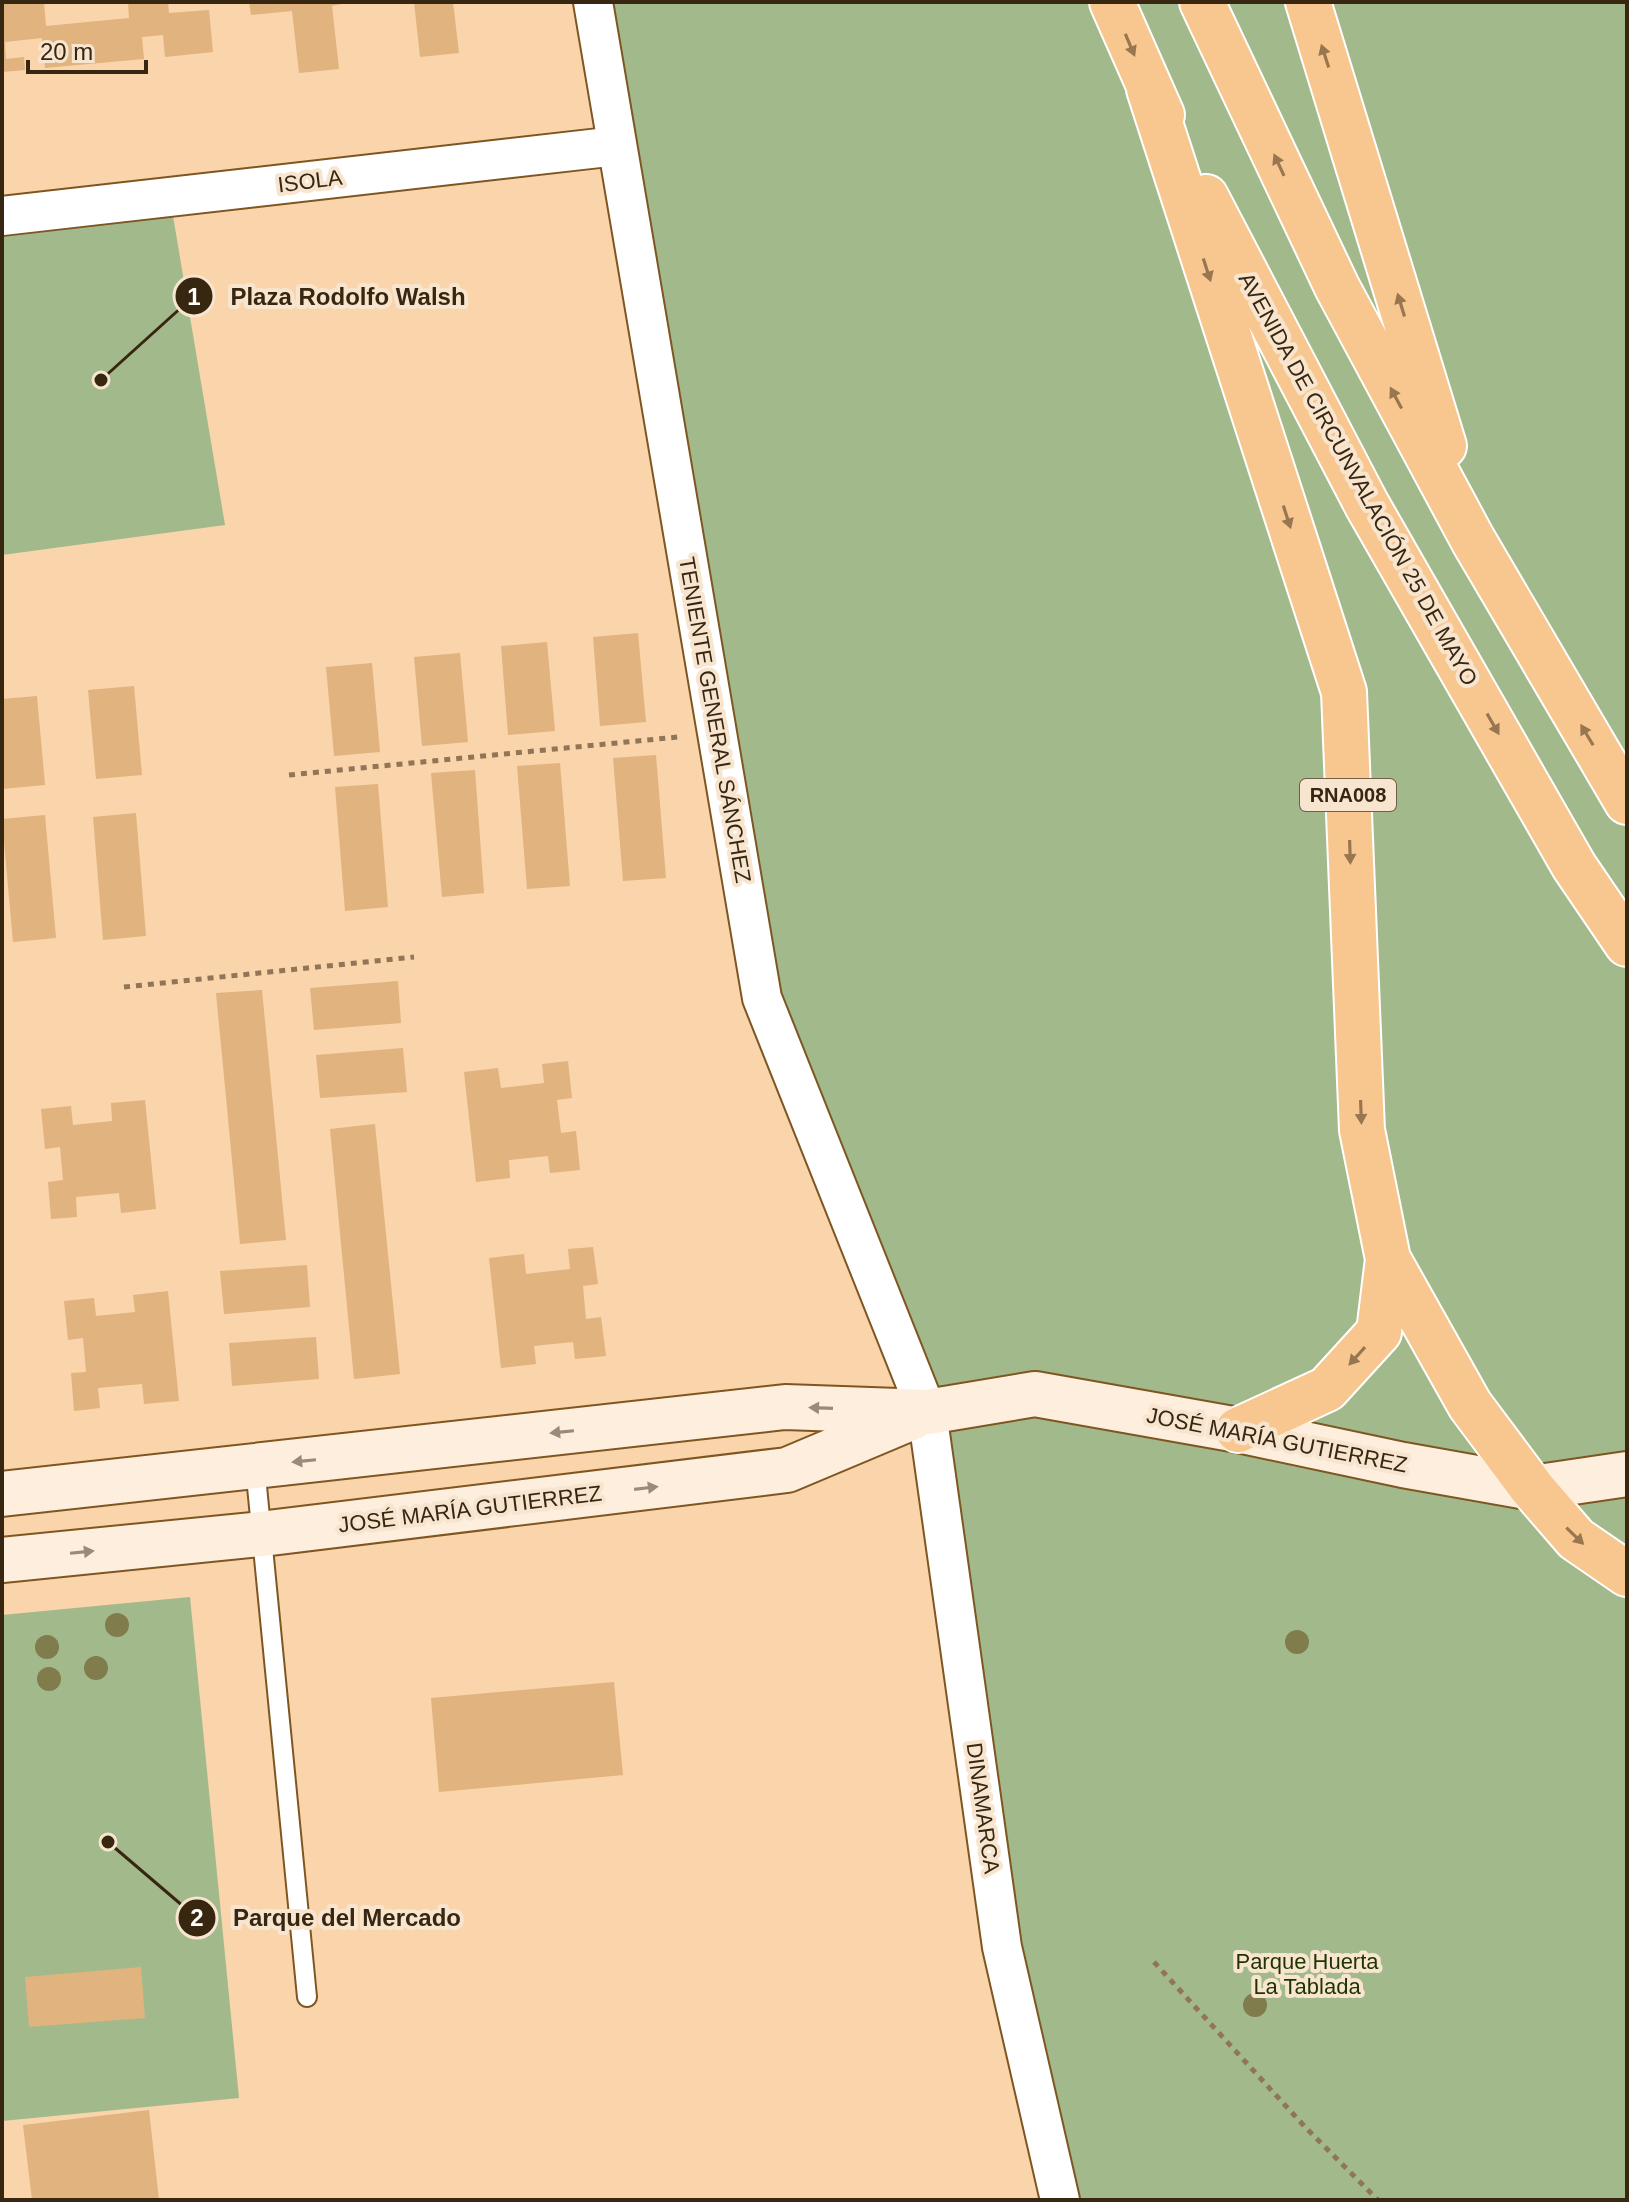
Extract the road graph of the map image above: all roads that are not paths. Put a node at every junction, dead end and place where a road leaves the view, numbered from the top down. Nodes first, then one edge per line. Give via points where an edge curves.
1 (593, 2) edge
2 (1112, 2) edge
3 (1202, 2) edge
4 (1308, 2) edge
5 (1149, 89) junction
6 (617, 146) junction
7 (2, 216) edge
8 (1473, 540) junction
9 (1627, 802) edge
10 (1627, 944) edge
11 (1388, 1259) junction
12 (927, 1412) junction
13 (1238, 1430) junction
14 (255, 1466) junction
15 (1627, 1474) edge
16 (1532, 1488) junction
17 (2, 1494) edge
18 (261, 1534) junction
19 (3, 1553) edge
20 (1627, 1574) edge
21 (307, 1997) dead end
22 (1060, 2200) edge

1 - 6 street, TENIENTE GENERAL SÁNCHEZ
2 -> 5 highway, AVENIDA DE CIRCUNVALACIÓN 25 DE MAYO / RNA008
8 -> 3 highway via 1337,287
8 -> 4 highway
5 -> 10 highway, AVENIDA DE CIRCUNVALACIÓN 25 DE MAYO / RNA008 via 1367,505 1574,866
5 -> 11 highway, RNA008 via 1344,692 1362,1130
6 - 7 street, ISOLA
6 - 12 street, TENIENTE GENERAL SÁNCHEZ via 762,998
9 -> 8 highway
11 -> 13 highway via 1379,1332 1327,1389
11 - 16 highway, RNA008 via 1470,1405
12 - 13 street, JOSÉ MARÍA GUTIERREZ via 1035,1394
12 -> 14 street, JOSÉ MARÍA GUTIERREZ via 785,1407
18 -> 12 street, JOSÉ MARÍA GUTIERREZ via 787,1470
12 - 22 street, DINAMARCA via 1002,1947
13 - 16 street, JOSÉ MARÍA GUTIERREZ
14 - 17 street, JOSÉ MARÍA GUTIERREZ
14 - 18 lane
15 - 16 street, JOSÉ MARÍA GUTIERREZ
16 -> 20 highway via 1576,1539
19 -> 18 street, JOSÉ MARÍA GUTIERREZ
18 - 21 lane

